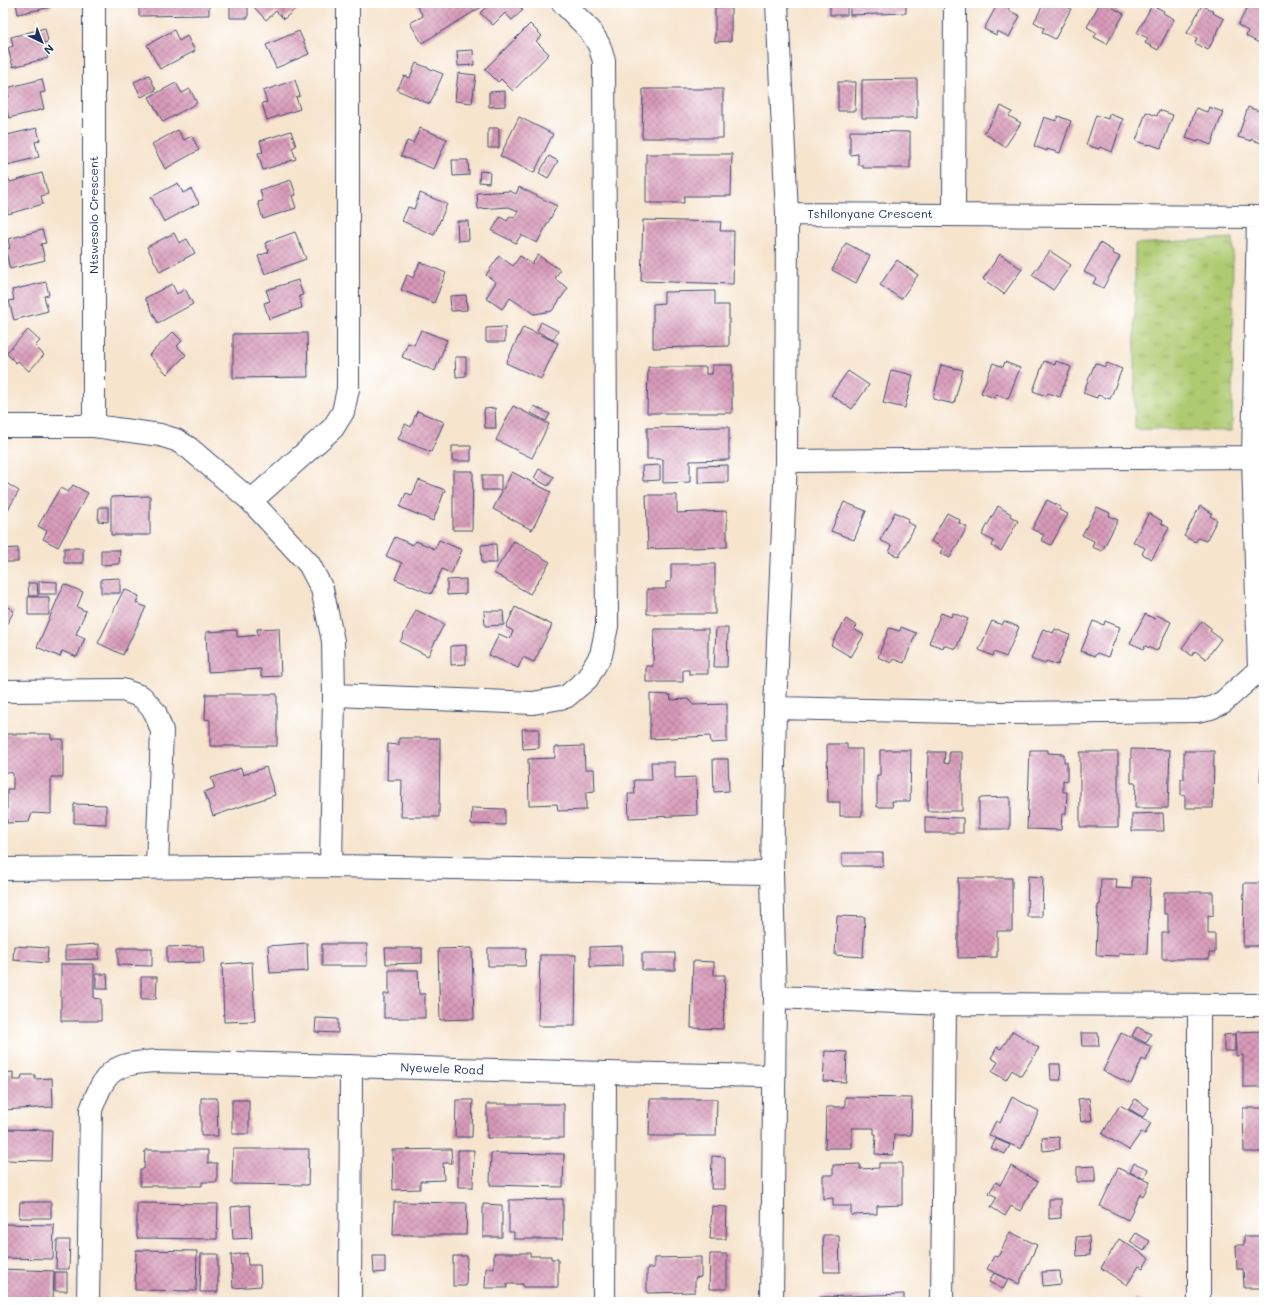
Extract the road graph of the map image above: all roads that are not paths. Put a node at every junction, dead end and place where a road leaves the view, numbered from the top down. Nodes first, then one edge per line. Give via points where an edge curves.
1 (94, 3) edge
2 (348, 3) edge
3 (563, 3) edge
4 (777, 3) edge
5 (955, 3) edge
6 (787, 214) junction
7 (954, 214) junction
8 (1261, 217) edge
9 (3, 426) edge
10 (94, 426) junction
11 (1254, 457) junction
12 (786, 461) junction
13 (251, 501) junction
14 (1261, 669) edge
15 (3, 691) edge
16 (334, 695) junction
17 (775, 708) junction
18 (331, 866) junction
19 (157, 867) junction
20 (3, 869) edge
21 (772, 873) junction
22 (775, 997) junction
23 (945, 1004) junction
24 (1199, 1005) junction
25 (1264, 1005) edge
26 (351, 1066) junction
27 (605, 1073) junction
28 (774, 1076) junction
29 (88, 1302) edge
30 (350, 1302) edge
31 (604, 1302) edge
32 (772, 1302) edge
33 (942, 1302) edge
34 (1199, 1302) edge

1 - 10 street, Ntswesolo Crescent
2 - 13 street via 348,389 343,412 333,428
3 - 16 street via 590,30 599,45 604,61 607,626 601,655 587,679 566,697 533,703
4 - 6 street
5 - 7 street
6 - 7 street, Tshilonyane Crescent
6 - 12 street
7 - 8 street, Tshilonyane Crescent
8 - 11 street
9 - 10 street
10 - 13 street via 160,435 176,440
11 - 12 street
11 - 14 street
12 - 17 street
13 - 16 street via 309,564 322,589 334,641
14 - 17 street via 1223,702 1197,711 1003,713
15 - 19 street via 123,690 142,697 155,712 162,731
16 - 18 street
17 - 21 street
18 - 19 street
18 - 21 street
19 - 20 street
21 - 22 street
22 - 23 street
22 - 28 street
23 - 24 street
23 - 33 street
24 - 25 street
24 - 34 street
26 - 27 street, Nyewele Road
26 - 29 street, Nyewele Road via 156,1061 133,1062 112,1070 99,1088 91,1110
26 - 30 street
27 - 28 street, Nyewele Road
27 - 31 street
28 - 32 street

